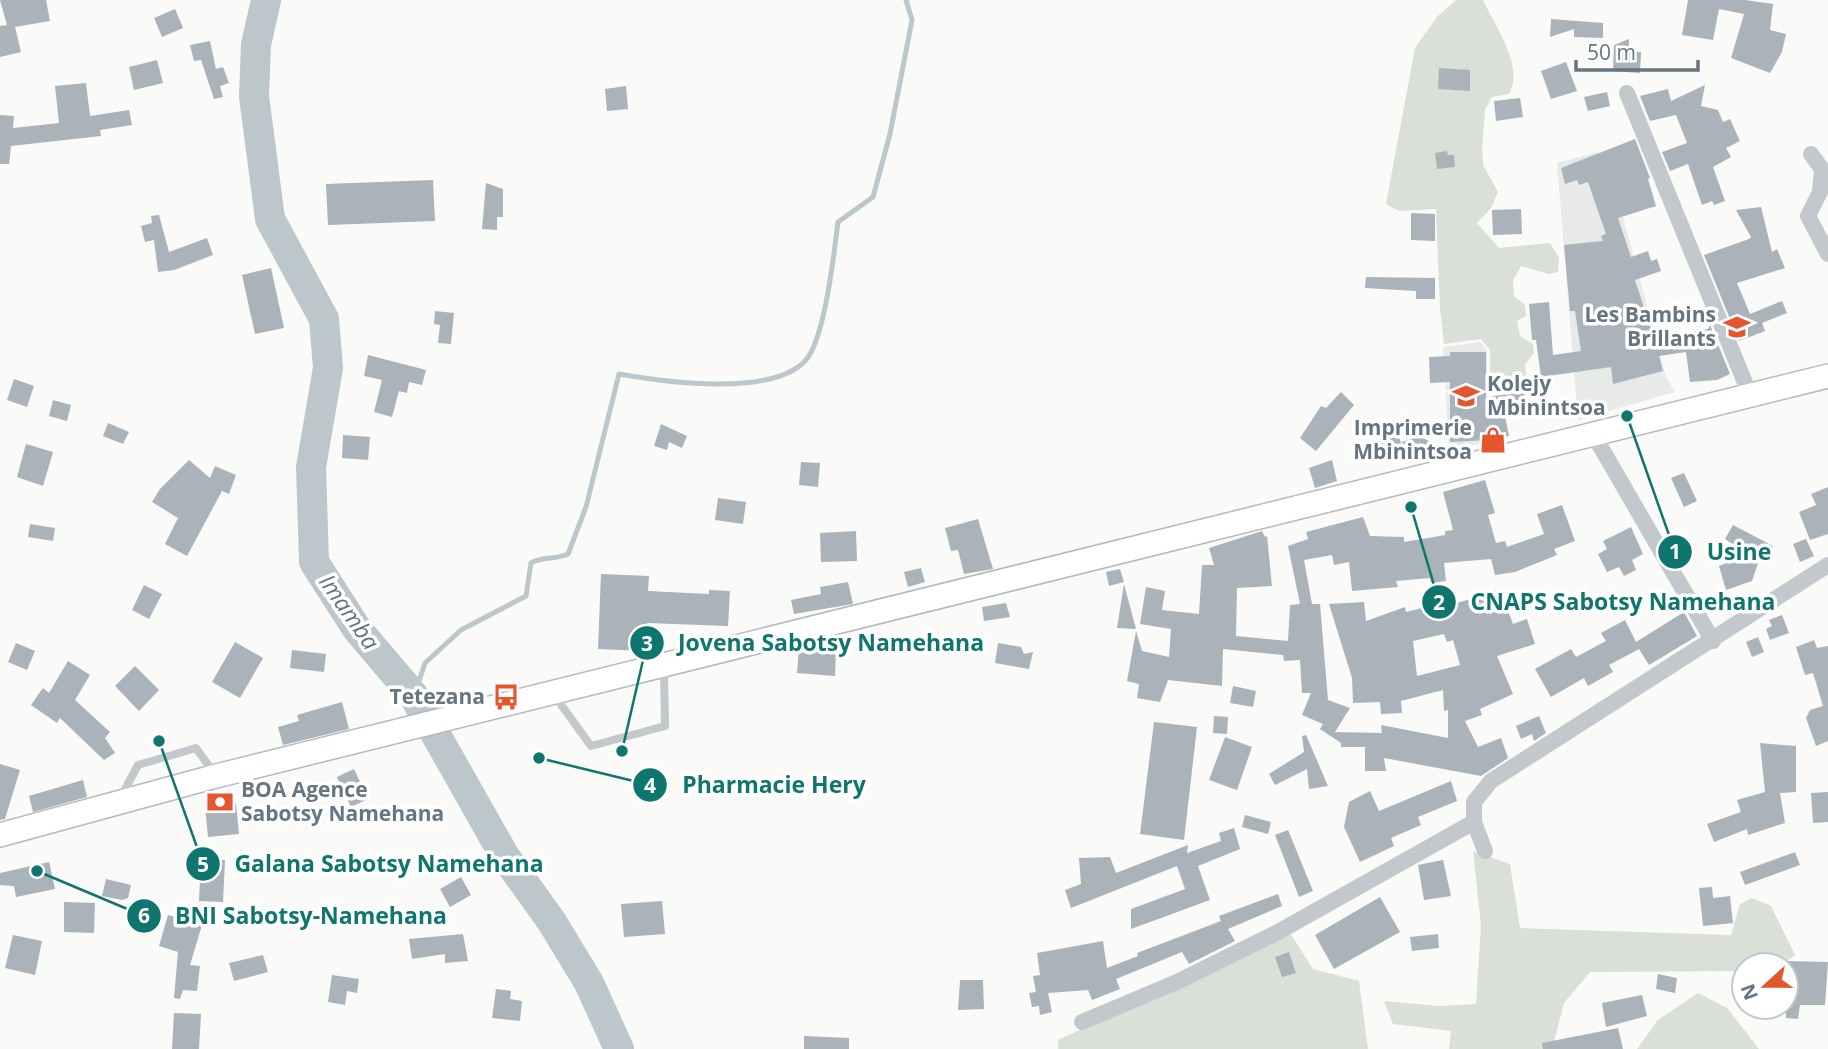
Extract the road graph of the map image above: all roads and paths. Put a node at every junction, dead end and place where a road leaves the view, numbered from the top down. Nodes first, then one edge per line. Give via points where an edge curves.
1 (1627, 93) dead end
2 (1811, 154) dead end
3 (1828, 254) edge
4 (1828, 376) edge
5 (1750, 395) junction
6 (1592, 432) junction
7 (1828, 565) edge
8 (1713, 641) junction
9 (664, 666) junction
10 (553, 693) junction
11 (216, 776) junction
12 (118, 800) junction
13 (1475, 822) junction
14 (0, 835) edge
15 (1485, 851) dead end
16 (1082, 1022) dead end

1 - 5 street
2 - 3 street via 1822,169 1820,192 1808,216
4 - 5 main road
5 - 6 main road
6 - 8 street
6 - 9 main road
7 - 8 street
8 - 13 street via 1491,781 1474,802
9 - 10 main road
9 - 10 lane via 664,726 591,746
10 - 11 main road
11 - 12 main road
11 - 12 lane via 196,748 138,765
12 - 14 main road
13 - 15 street
13 - 16 street via 1278,933

